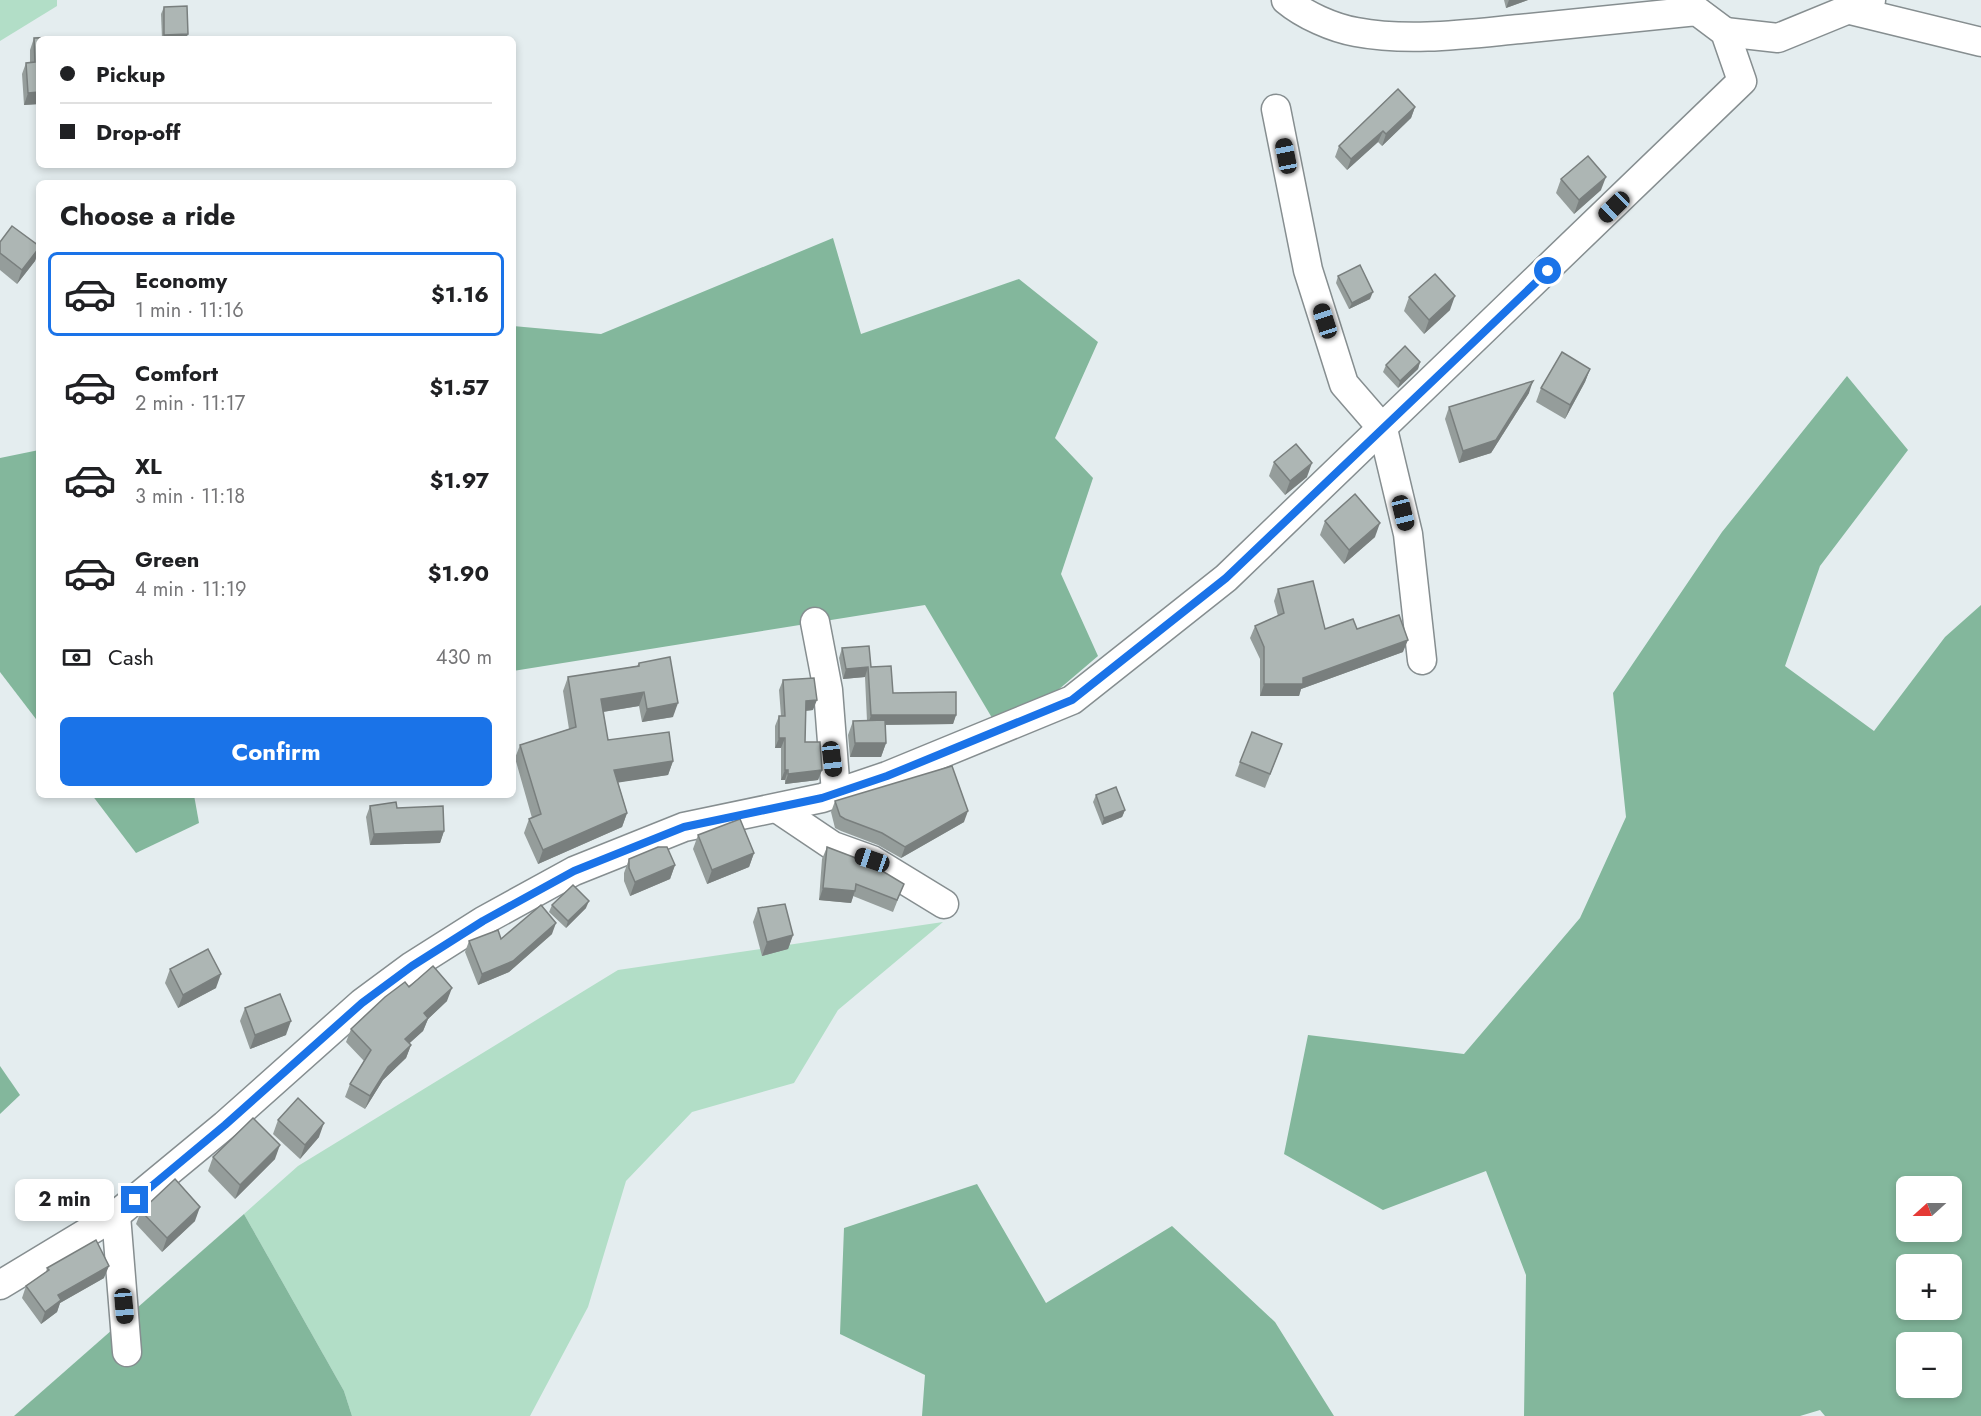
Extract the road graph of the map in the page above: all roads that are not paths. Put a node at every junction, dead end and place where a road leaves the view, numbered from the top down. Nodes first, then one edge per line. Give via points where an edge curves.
1 (1286, 0) edge
2 (1860, 5) edge
3 (1725, 32) junction
4 (1981, 42) edge
5 (1276, 109) dead end
6 (1383, 429) junction
7 (815, 622) dead end
8 (1422, 660) dead end
9 (836, 793) junction
10 (777, 809) junction
11 (944, 904) dead end
12 (117, 1215) junction
13 (0, 1285) edge
14 (128, 1352) dead end

1 - 3 street via 1323,21 1355,32 1402,37 1697,11
2 - 3 street via 1778,38
2 - 4 street
3 - 6 street via 1742,81
5 - 6 street via 1308,270 1344,384
6 - 8 street via 1408,534
6 - 9 street via 1226,578 1072,700
7 - 9 street via 828,690
9 - 10 street
10 - 11 street via 832,846 872,860
10 - 12 street via 653,837 574,871 483,921 362,1003
12 - 13 street
12 - 14 street

